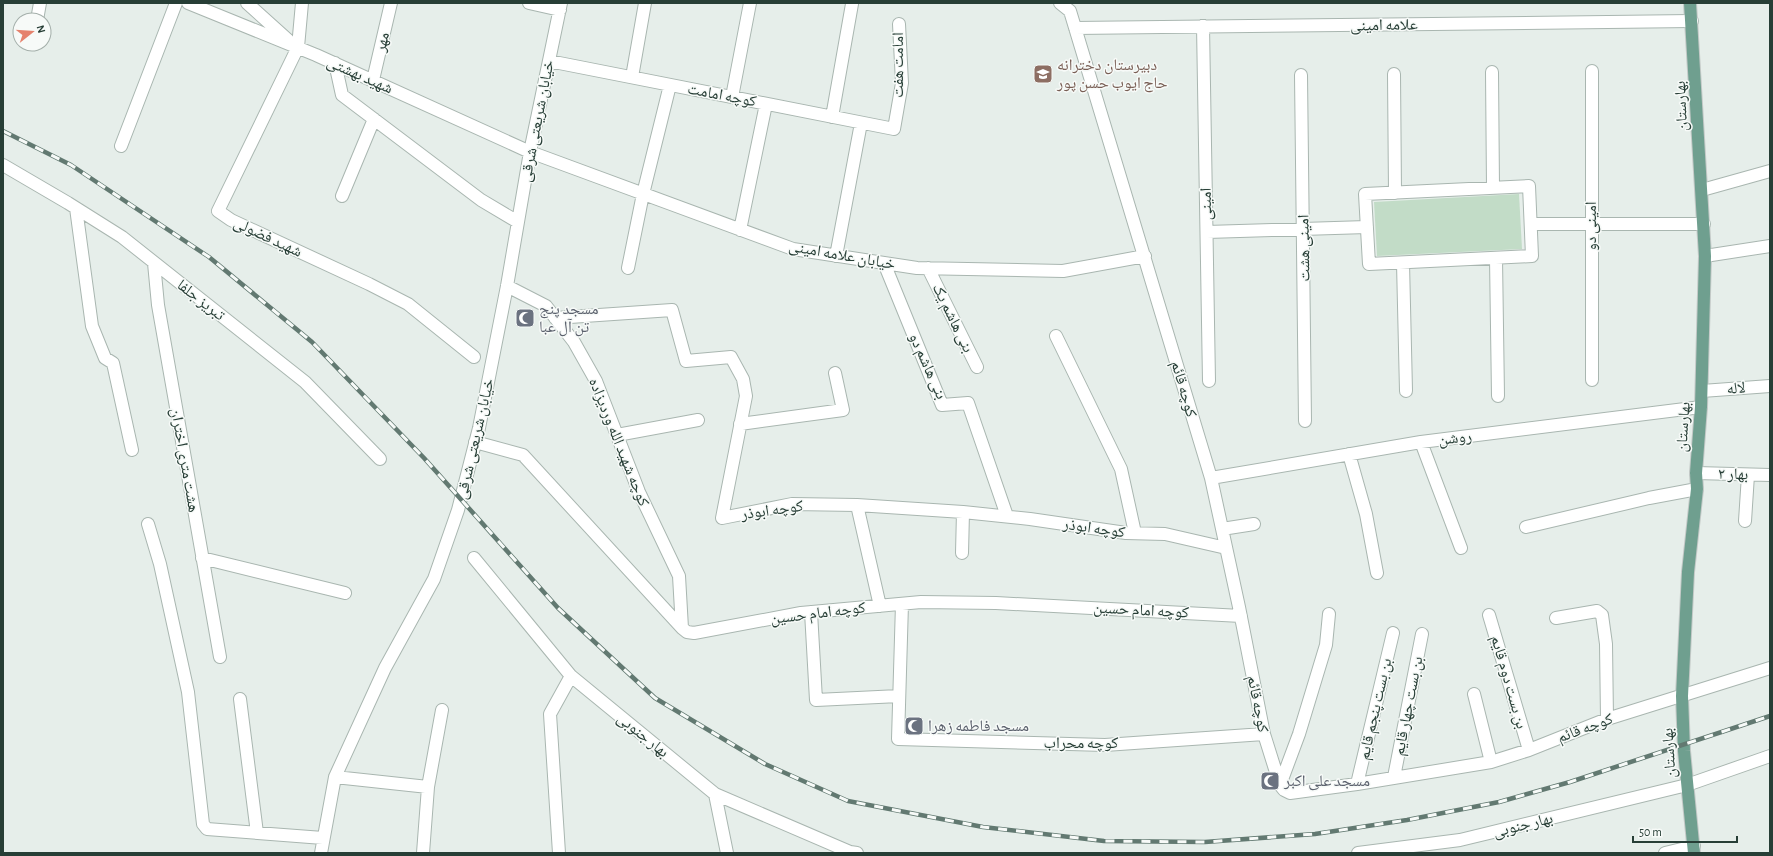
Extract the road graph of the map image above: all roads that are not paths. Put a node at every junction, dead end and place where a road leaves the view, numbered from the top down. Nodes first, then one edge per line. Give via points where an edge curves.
1 (176, 3) edge
2 (188, 3) edge
3 (247, 3) edge
4 (302, 3) edge
5 (391, 3) edge
6 (529, 3) edge
7 (645, 3) edge
8 (750, 3) edge
9 (1060, 3) edge
10 (1690, 3) edge
11 (852, 4) edge
12 (560, 7) edge
13 (1692, 21) junction
14 (899, 24) dead end
15 (1203, 26) junction
16 (1075, 28) junction
17 (295, 46) junction
18 (549, 61) junction
19 (335, 63) junction
20 (1592, 71) dead end
21 (1492, 72) dead end
22 (1394, 74) dead end
23 (1302, 75) dead end
24 (632, 77) junction
25 (372, 80) junction
26 (670, 85) junction
27 (732, 97) junction
28 (766, 104) junction
29 (832, 117) junction
30 (374, 119) junction
31 (861, 123) junction
32 (894, 129) joint
33 (121, 146) dead end
34 (530, 152) junction
35 (3, 165) edge
36 (1770, 171) edge
37 (1494, 188) junction
38 (1702, 190) junction
39 (1395, 193) junction
40 (643, 194) junction
41 (342, 196) dead end
42 (76, 208) junction
43 (518, 222) junction
44 (1531, 224) junction
45 (1591, 224) junction
46 (1704, 224) junction
47 (1367, 227) junction
48 (1304, 229) junction
49 (740, 230) junction
50 (1207, 232) junction
51 (1770, 246) edge
52 (836, 256) junction
53 (1145, 256) junction
54 (1706, 256) junction
55 (1496, 258) junction
56 (154, 263) junction
57 (884, 263) junction
58 (1403, 263) junction
59 (628, 268) dead end
60 (928, 268) junction
61 (507, 286) junction
62 (555, 318) junction
63 (1056, 336) dead end
64 (474, 357) dead end
65 (977, 367) dead end
66 (835, 373) dead end
67 (1592, 380) dead end
68 (1209, 381) dead end
69 (1770, 386) edge
70 (1406, 390) dead end
71 (1702, 391) junction
72 (1498, 396) dead end
73 (1701, 407) junction
74 (698, 420) dead end
75 (1305, 421) dead end
76 (740, 424) junction
77 (617, 435) junction
78 (475, 442) junction
79 (1421, 442) junction
80 (132, 450) dead end
81 (1349, 454) junction
82 (380, 459) dead end
83 (1696, 474) junction
84 (1748, 475) junction
85 (1770, 475) edge
86 (1210, 478) junction
87 (1697, 488) junction
88 (857, 505) junction
89 (963, 512) junction
90 (1008, 516) junction
91 (1745, 521) dead end
92 (148, 524) dead end
93 (1254, 524) dead end
94 (1526, 527) dead end
95 (1222, 529) junction
96 (1135, 533) junction
97 (1226, 548) junction
98 (1461, 548) dead end
99 (962, 553) dead end
100 (202, 558) junction
101 (474, 558) dead end
102 (1377, 573) dead end
103 (345, 593) dead end
104 (902, 604) junction
105 (880, 606) junction
106 (811, 612) junction
107 (1329, 614) dead end
108 (1489, 614) dead end
109 (1241, 616) junction
110 (1556, 618) dead end
111 (682, 628) junction
112 (1393, 633) dead end
113 (1422, 634) dead end
114 (220, 657) dead end
115 (1770, 668) edge
116 (571, 676) junction
117 (1474, 694) dead end
118 (900, 696) junction
119 (1682, 696) junction
120 (240, 698) dead end
121 (442, 710) dead end
122 (1607, 719) junction
123 (1264, 734) junction
124 (1529, 750) junction
125 (1770, 756) edge
126 (1491, 762) junction
127 (335, 776) junction
128 (1394, 777) junction
129 (1280, 784) junction
130 (1357, 784) junction
131 (1687, 785) junction
132 (428, 787) junction
133 (715, 794) junction
134 (257, 833) junction
135 (323, 838) junction
136 (1694, 849) edge
137 (1391, 851) edge
138 (321, 853) edge
139 (423, 853) edge
140 (559, 853) edge
141 (727, 853) edge
142 (857, 853) edge
143 (1358, 853) edge
144 (1666, 853) edge

1 - 33 street
2 - 17 street, شهید بهشتی
3 - 17 street
4 - 17 street
5 - 25 street, مهر
6 - 12 street
7 - 24 street
8 - 27 street
9 - 16 street, کوچه قائم via 1070,11
10 - 13 main road, بهارستان
11 - 29 street
12 - 18 street, خیابان شریعتی شرقی
13 - 15 street, علامه امینی
13 - 38 main road, بهارستان
14 - 32 street, امامت هفت via 902,83
15 - 16 street, علامه امینی
15 - 50 street, امینی
16 - 53 street, کوچه قائم
17 - 19 street, شهید بهشتی
17 - 64 street, شهید فضولی via 218,211 231,220 408,304
18 - 24 street, کوچه امامت
18 - 34 street, خیابان شریعتی شرقی
19 - 25 street, شهید بهشتی
19 - 30 street via 342,95
20 - 45 street, امینی دو
21 - 37 street
22 - 39 street
23 - 48 street, امینی هشت
24 - 26 street, کوچه امامت
25 - 34 street, شهید بهشتی
26 - 27 street, کوچه امامت
26 - 40 street
27 - 28 street, کوچه امامت
28 - 29 street, کوچه امامت
28 - 49 street
29 - 31 street, کوچه امامت
30 - 41 street
30 - 43 street via 482,200
31 - 32 street, کوچه امامت
31 - 52 street
34 - 40 street, خیابان علامه امینی
34 - 43 street, خیابان شریعتی شرقی
35 - 42 street, تبریز جلفا
36 - 38 street
37 - 39 street
37 - 44 street via 1529,186
38 - 46 main road, بهارستان
39 - 47 street via 1365,194
40 - 49 street, خیابان علامه امینی
40 - 59 street
42 - 56 street, تبریز جلفا via 122,237
42 - 80 street via 92,326 105,358 113,363
43 - 61 street, خیابان شریعتی شرقی
44 - 45 street
44 - 55 street via 1532,256
45 - 46 street
45 - 67 street, امینی دو
46 - 54 main road, بهارستان
47 - 48 street
47 - 58 street via 1368,264
48 - 50 street
48 - 75 street, امینی هشت
49 - 52 street, خیابان علامه امینی via 794,249
50 - 68 street, امینی
51 - 54 street
52 - 57 street, خیابان علامه امینی
53 - 60 street, خیابان علامه امینی via 1063,271
53 - 86 street, کوچه قائم
54 - 71 main road, بهارستان
55 - 58 street
55 - 72 street
56 - 82 street, تبریز جلفا via 305,382
56 - 100 street, هشت متری اختران via 158,306
57 - 60 street, خیابان علامه امینی
57 - 90 street, بنی هاشم دو via 942,405 968,403
58 - 70 street
60 - 65 street, بنی هاشم یک
61 - 62 street, کوچه شهید الله وردیزاده via 546,306
61 - 78 street, خیابان شریعتی شرقی
62 - 76 street, کوچه ابوذر via 672,310 686,361 731,357 744,379 746,396
62 - 77 street, کوچه شهید الله وردیزاده via 574,342 596,381
63 - 96 street via 1121,469
66 - 76 street via 843,410
69 - 71 street, لاله
71 - 73 main road, بهارستان
73 - 79 street, روشن
73 - 83 main road, بهارستان
74 - 77 street
76 - 88 street, کوچه ابوذر via 722,518 792,504
77 - 111 street, کوچه شهید الله وردیزاده via 639,492 679,576
78 - 111 street via 523,455
78 - 127 street, خیابان شریعتی شرقی via 458,510 434,579 385,668
79 - 81 street, روشن
79 - 98 street
81 - 86 street, روشن
81 - 102 street via 1366,514
83 - 84 street, بهار ۲
83 - 87 main road, بهارستان
84 - 85 street, بهار ۲
84 - 91 street
86 - 95 street, کوچه قائم
87 - 94 street
87 - 119 main road, بهارستان via 1688,572
88 - 89 street, کوچه ابوذر
88 - 105 street
89 - 90 street, کوچه ابوذر
89 - 99 street
90 - 96 street, کوچه ابوذر
92 - 134 street via 160,564 188,692 203,824 207,829
93 - 95 street
95 - 97 street, کوچه قائم
96 - 97 street, کوچه ابوذر via 1165,534
97 - 109 street, کوچه قائم
100 - 103 street
100 - 114 street, هشت متری اختران
101 - 116 street, بهار جنوبی
104 - 105 street, کوچه امام حسین
104 - 109 street, کوچه امام حسین via 996,603
104 - 118 street
105 - 106 street, کوچه امام حسین
106 - 111 street, کوچه امام حسین via 694,633
106 - 118 street via 816,700
107 - 129 street via 1326,645 1299,734
108 - 124 street, بن بست دوم قایم
109 - 123 street, کوچه قائم
110 - 122 street via 1597,611 1602,615 1606,644
112 - 130 street, بن بست پنجم قایم
113 - 128 street, بن بست چهار قایم
115 - 119 street, کوچه قائم
116 - 133 street, بهار جنوبی
116 - 140 street via 550,714
117 - 126 street
118 - 123 street, کوچه محراب via 898,739 1105,745
119 - 122 street, کوچه قائم
119 - 131 main road, بهارستان
120 - 134 street
121 - 132 street
122 - 124 street, کوچه قائم
123 - 129 street, کوچه قائم
124 - 126 street, کوچه قائم
125 - 131 street, بهار جنوبی
126 - 128 street, کوچه قائم
127 - 132 street
127 - 135 street, خیابان شریعتی شرقی
128 - 130 street, کوچه قائم
129 - 130 street, کوچه قائم via 1290,793
131 - 136 main road, بهارستان
131 - 137 street, بهار جنوبی via 1460,840
132 - 139 street
133 - 141 street
133 - 142 street, بهار جنوبی
134 - 135 street
135 - 138 street, خیابان شریعتی شرقی
136 - 144 street
137 - 143 street, بهار جنوبی

